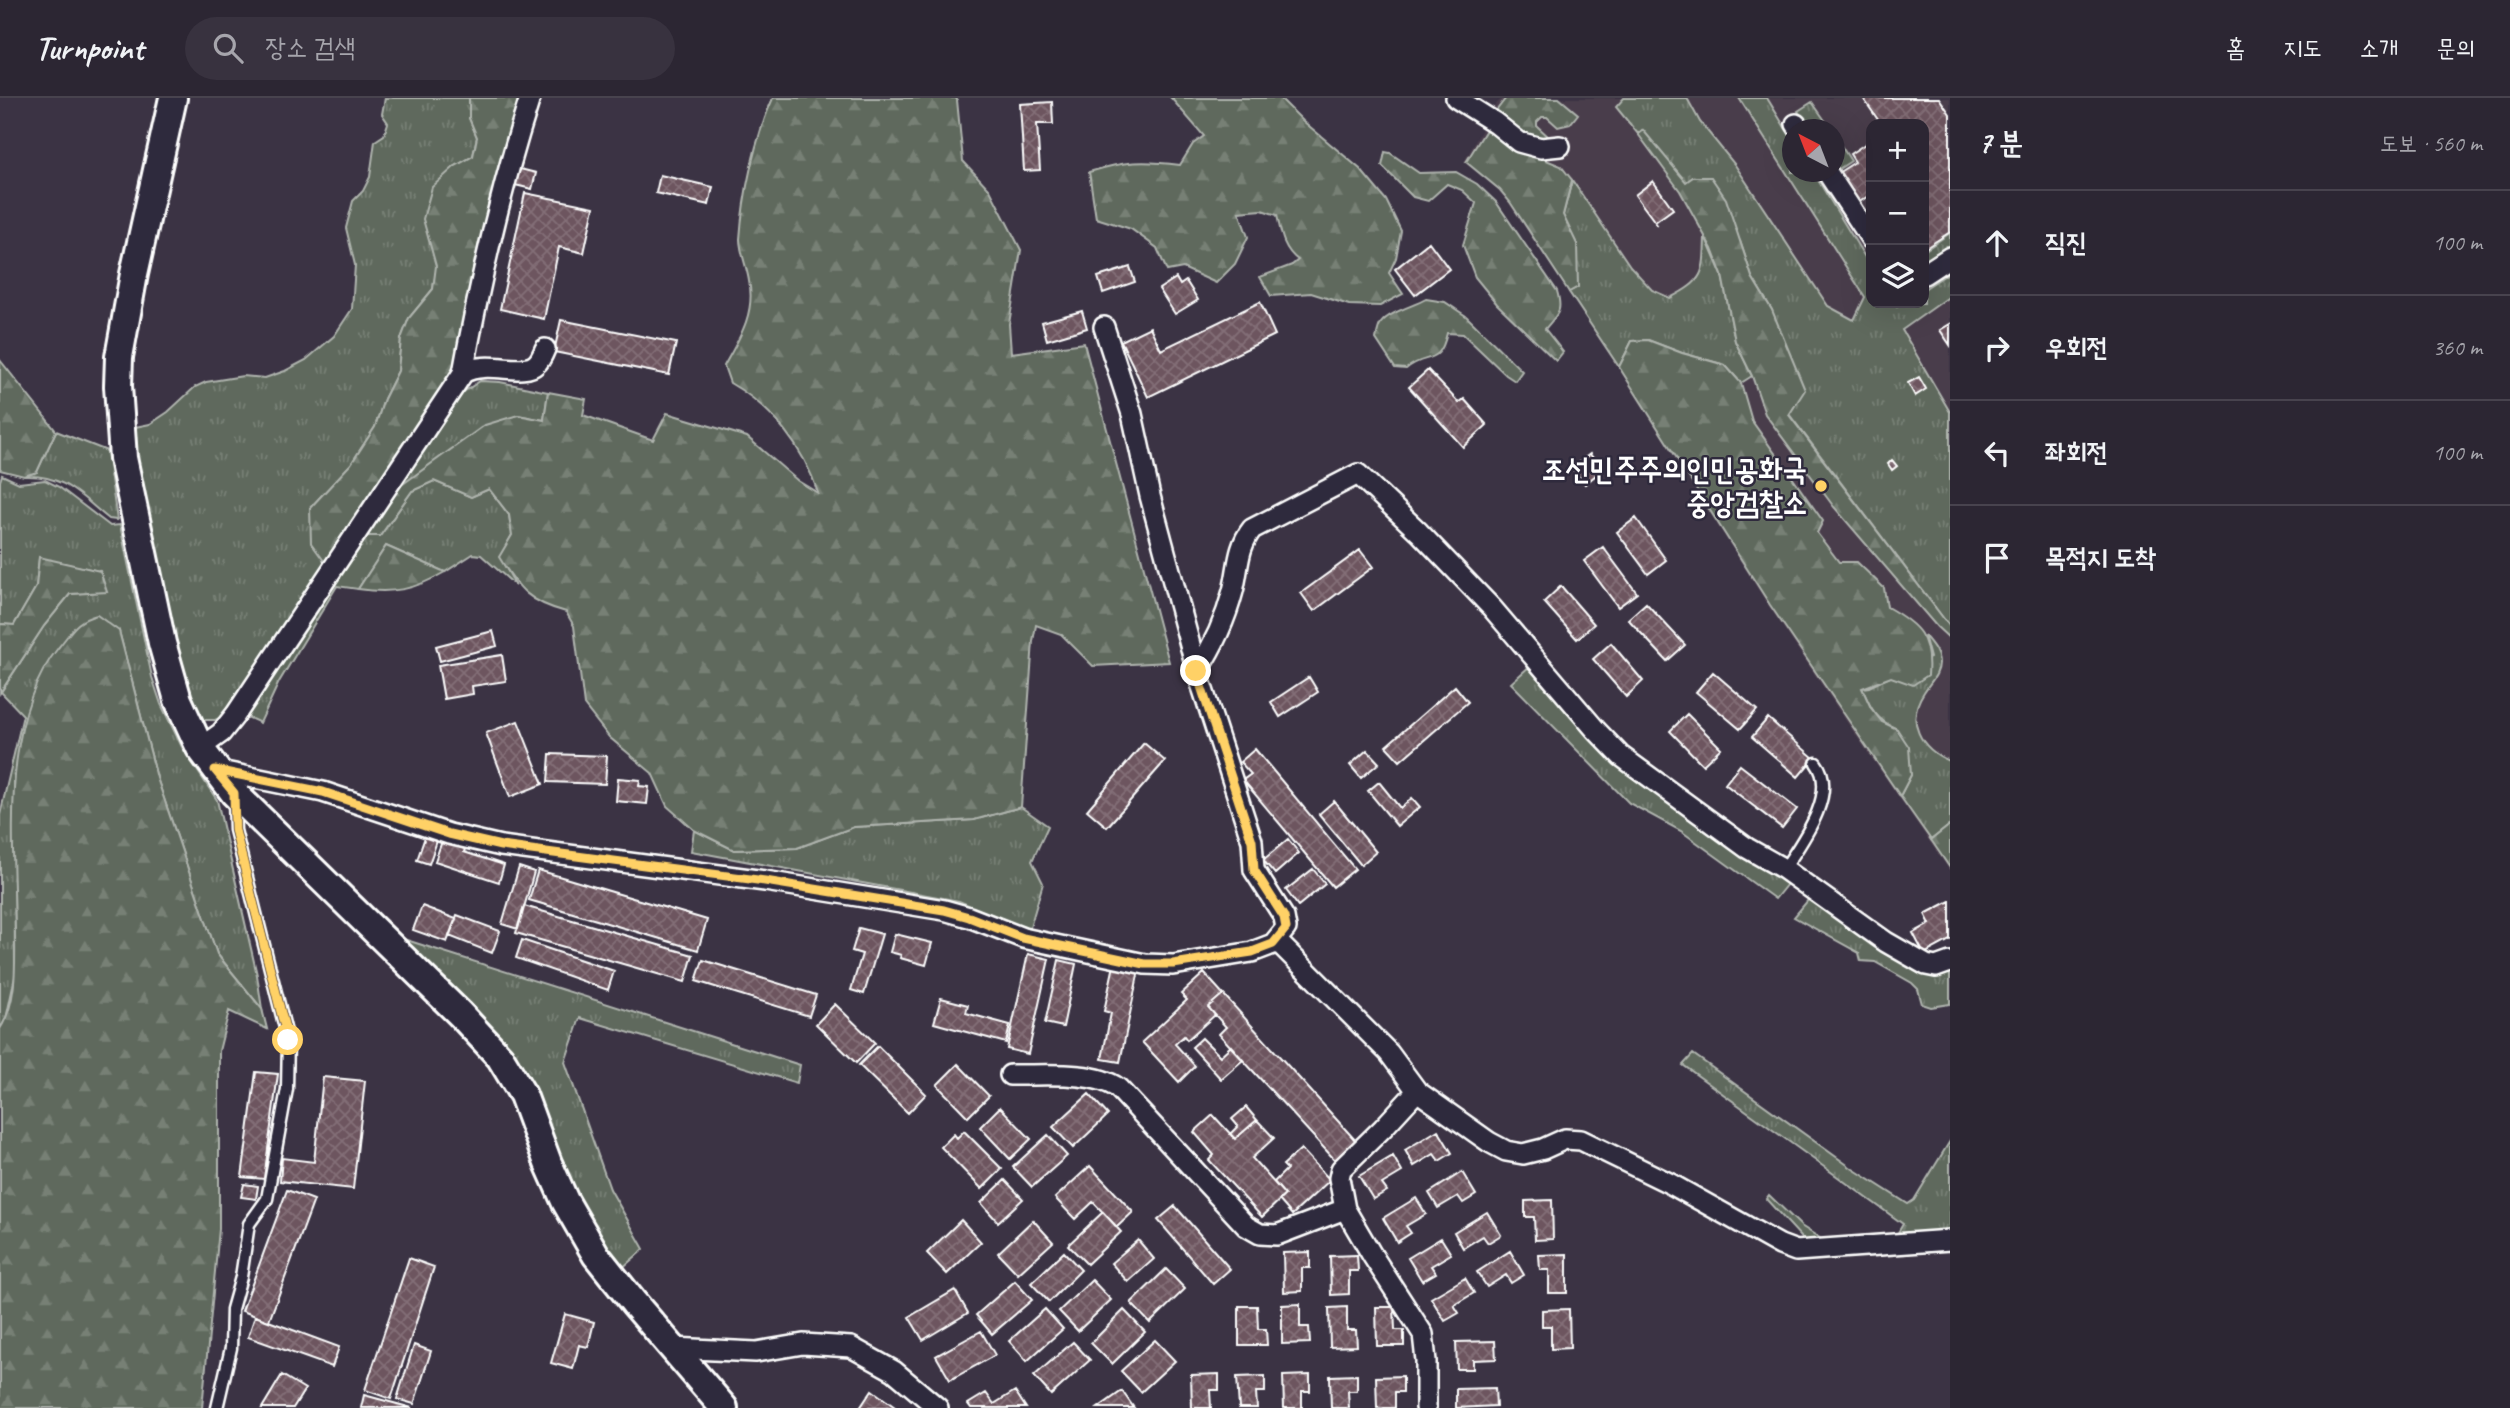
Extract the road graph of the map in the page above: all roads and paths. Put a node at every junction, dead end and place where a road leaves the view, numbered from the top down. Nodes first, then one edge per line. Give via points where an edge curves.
1 (173, 98) edge
2 (530, 98) edge
3 (1456, 98) edge
4 (1560, 146) dead end
5 (1834, 182) edge
6 (1866, 231) edge
7 (1950, 257) edge
8 (1929, 271) edge
9 (1104, 327) dead end
10 (545, 349) dead end
11 (463, 373) junction
12 (1196, 671) junction
13 (208, 759) junction
14 (1816, 763) dead end
15 (234, 793) junction
16 (1784, 869) junction
17 (1277, 941) junction
18 (1950, 962) edge
19 (1010, 1075) dead end
20 (1417, 1091) junction
21 (1345, 1209) junction
22 (1950, 1240) edge
23 (673, 1348) junction
24 (217, 1408) edge
25 (724, 1408) edge
26 (938, 1408) edge
27 (1426, 1408) edge

1 - 13 street via 124,326 118,411 123,457 164,652 178,700
2 - 11 street via 511,155
3 - 4 street via 1519,142 1541,148
5 - 6 street
7 - 8 street
9 - 12 street via 1132,414
10 - 11 street via 536,365 523,370 488,366
11 - 13 street
12 - 16 street via 1208,654 1228,604 1240,551 1252,529 1358,474 1492,608 1621,756 1746,848
12 - 17 street via 1252,841 1254,870 1284,917 1286,928
13 - 15 street
13 - 17 street via 501,846 944,910 1023,938 1145,964 1252,952
14 - 16 lane via 1824,780 1819,805
15 - 23 street via 500,1057 523,1096 548,1163 596,1255
15 - 24 lane via 235,830 288,1040 287,1089 267,1199 249,1224 232,1309 231,1348
16 - 18 street via 1916,960 1936,967
17 - 20 street via 1389,1053
19 - 21 street via 1107,1080 1246,1226 1260,1234 1277,1235
20 - 21 street via 1341,1169
20 - 22 street via 1506,1151 1523,1154 1565,1139 1581,1140 1796,1251
21 - 27 street via 1423,1334
23 - 25 street
23 - 26 street via 756,1352 803,1344 851,1347 894,1371

